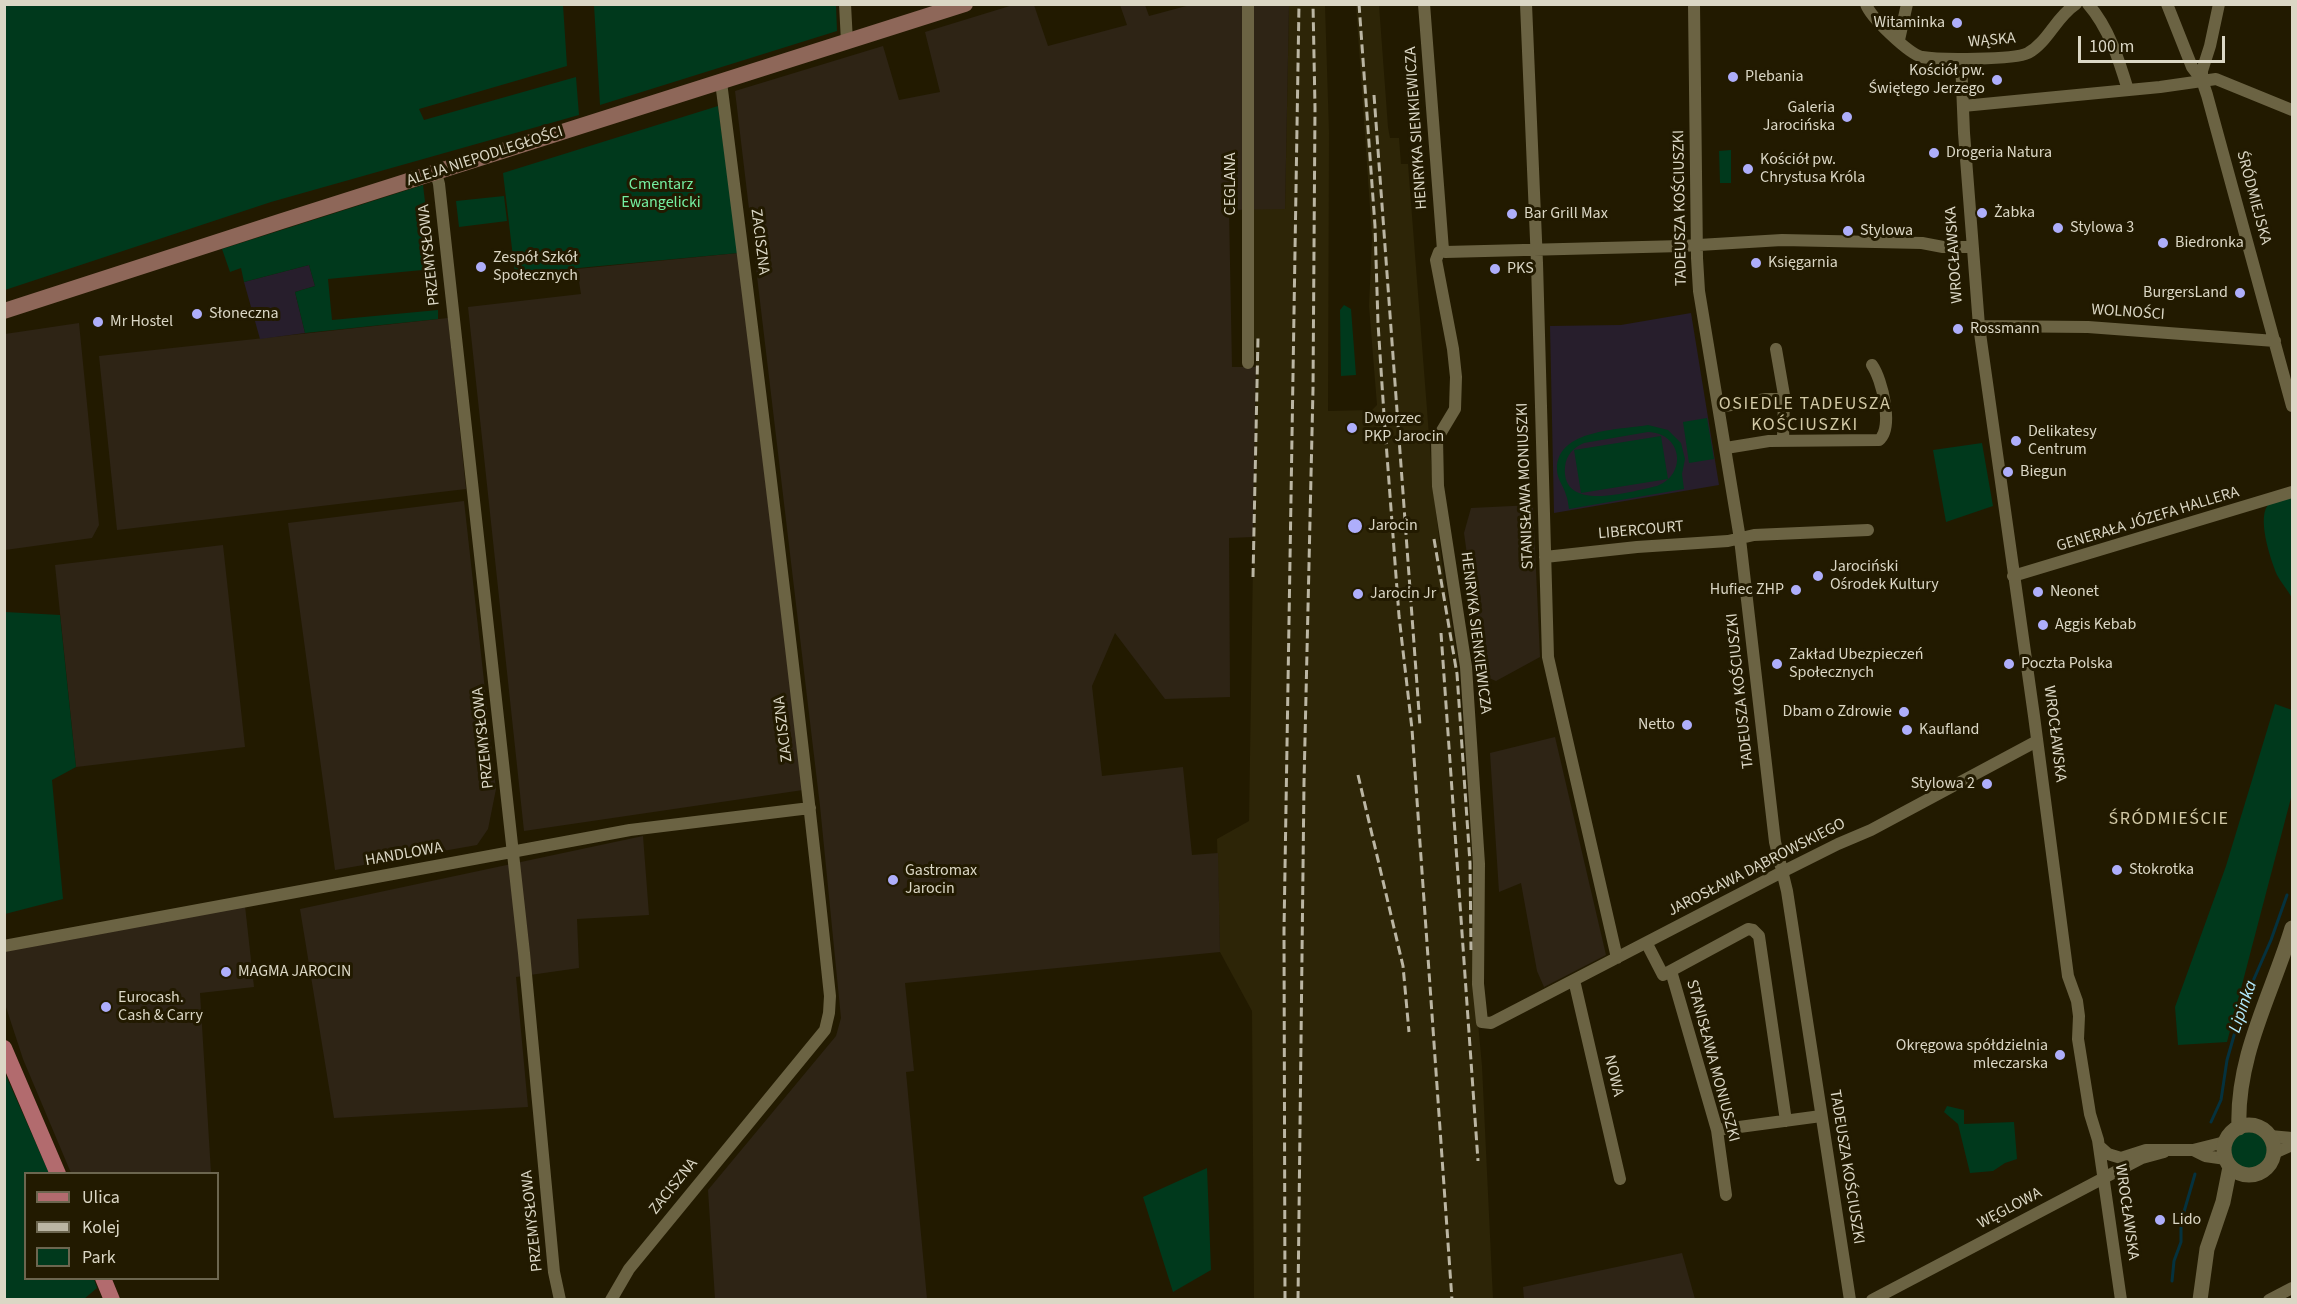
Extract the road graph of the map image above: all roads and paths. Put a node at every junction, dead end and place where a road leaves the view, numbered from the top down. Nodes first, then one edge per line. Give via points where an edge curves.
1 (845, 4) edge
2 (965, 4) edge
3 (1248, 4) edge
4 (1424, 4) edge
5 (1526, 4) edge
6 (1694, 4) edge
7 (1866, 4) edge
8 (1907, 4) edge
9 (2088, 4) edge
10 (2167, 4) edge
11 (2219, 4) edge
12 (2073, 7) edge
13 (1899, 40) junction
14 (847, 42) junction
15 (1961, 60) junction
16 (2202, 80) junction
17 (721, 82) junction
18 (2128, 90) junction
19 (1963, 106) junction
20 (2292, 110) edge
21 (436, 173) junction
22 (1697, 245) junction
23 (1972, 247) junction
24 (1443, 250) junction
25 (1536, 250) junction
26 (4, 311) edge
27 (1979, 326) junction
28 (2275, 341) junction
29 (1776, 349) dead end
30 (1248, 363) dead end
31 (1872, 365) dead end
32 (1784, 399) junction
33 (2292, 406) edge
34 (1719, 407) junction
35 (1783, 440) junction
36 (1726, 448) junction
37 (2292, 492) edge
38 (1868, 530) dead end
39 (1740, 539) junction
40 (1545, 557) junction
41 (2013, 576) junction
42 (2037, 741) junction
43 (810, 808) junction
44 (513, 852) junction
45 (1782, 872) junction
46 (2292, 928) edge
47 (1647, 944) junction
48 (4, 946) edge
49 (1617, 958) junction
50 (1671, 971) junction
51 (1574, 980) junction
52 (1491, 1023) joint
53 (4, 1048) edge
54 (1821, 1116) junction
55 (1786, 1121) junction
56 (2246, 1127) junction
57 (1717, 1130) junction
58 (2270, 1137) junction
59 (2292, 1138) edge
60 (2225, 1142) junction
61 (2292, 1145) edge
62 (2099, 1146) junction
63 (2193, 1150) junction
64 (2164, 1152) junction
65 (2274, 1153) junction
66 (2228, 1163) junction
67 (58, 1172) edge
68 (2244, 1174) junction
69 (1620, 1179) dead end
70 (2103, 1179) junction
71 (1726, 1195) dead end
72 (2223, 1202) junction
73 (104, 1280) edge
74 (2292, 1288) edge
75 (112, 1299) edge
76 (560, 1299) edge
77 (611, 1299) edge
78 (1850, 1299) edge
79 (1872, 1299) edge
80 (2121, 1299) edge
81 (2200, 1299) edge
82 (2269, 1299) edge

1 - 14 street
2 - 14 main road, ALEJA NIEPODLEGŁOŚCI
3 - 30 street, CEGLANA
4 - 24 street, HENRYKA SIENKIEWICZA
5 - 25 street, STANISŁAWA MONIUSZKI
6 - 22 street, TADEUSZA KOŚCIUSZKI
7 - 13 street, WĄSKA via 1875,19
8 - 13 street
9 - 18 street via 2110,41
10 - 16 street, ŚRÓDMIEJSKA via 2192,67
11 - 16 street
12 - 15 street, WĄSKA via 2028,53
13 - 15 street, WĄSKA via 1922,57
14 - 17 main road, ALEJA NIEPODLEGŁOŚCI
15 - 19 street, WROCŁAWSKA
16 - 18 street
16 - 20 street via 2216,79
16 - 28 street, ŚRÓDMIEJSKA
17 - 21 main road, ALEJA NIEPODLEGŁOŚCI
17 - 43 street, ZACISZNA via 778,522
18 - 19 street
19 - 23 street, WROCŁAWSKA
21 - 26 main road, ALEJA NIEPODLEGŁOŚCI
21 - 44 street, PRZEMYSŁOWA
22 - 23 street via 1782,240
22 - 25 street
22 - 34 street, TADEUSZA KOŚCIUSZKI via 1699,291
23 - 27 street, WROCŁAWSKA
24 - 25 street
24 - 52 street, HENRYKA SIENKIEWICZA via 1436,260 1456,377 1455,408 1437,439 1438,486 1466,667 1479,864 1478,984 1482,1022
25 - 40 street, STANISŁAWA MONIUSZKI
27 - 28 street, WOLNOŚCI via 2088,327
27 - 41 street, WROCŁAWSKA
28 - 33 street, ŚRÓDMIEJSKA
29 - 32 street
31 - 35 street via 1887,417 1883,438 1872,442
32 - 34 street
32 - 35 street
34 - 36 street, TADEUSZA KOŚCIUSZKI
35 - 36 street
36 - 39 street, TADEUSZA KOŚCIUSZKI
37 - 41 street, GENERAŁA JÓZEFA HALLERA
38 - 39 street, LIBERCOURT via 1754,535
39 - 40 street, LIBERCOURT
39 - 45 street, TADEUSZA KOŚCIUSZKI via 1773,830
40 - 49 street, STANISŁAWA MONIUSZKI via 1552,681
41 - 42 street, WROCŁAWSKA
42 - 45 street, JAROSŁAWA DĄBROWSKIEGO
42 - 62 street, WROCŁAWSKA via 2067,976 2077,1001 2078,1039
43 - 44 street, HANDLOWA via 630,830
43 - 77 street, ZACISZNA via 830,996 825,1030 629,1269
44 - 48 street, HANDLOWA
44 - 76 street, PRZEMYSŁOWA via 554,1272
45 - 47 street, JAROSŁAWA DĄBROWSKIEGO
45 - 54 street, TADEUSZA KOŚCIUSZKI
46 - 56 street via 2245,1064 2241,1088
47 - 49 street, JAROSŁAWA DĄBROWSKIEGO
47 - 50 street via 1663,975
49 - 51 street, JAROSŁAWA DĄBROWSKIEGO
50 - 55 street via 1748,929 1759,936
50 - 57 street, STANISŁAWA MONIUSZKI
51 - 52 street, JAROSŁAWA DĄBROWSKIEGO
51 - 69 street, NOWA
53 - 67 main road
54 - 55 street
54 - 78 street, TADEUSZA KOŚCIUSZKI
55 - 57 street
56 - 58 street
56 - 60 street
57 - 71 street, STANISŁAWA MONIUSZKI
58 - 59 street
58 - 65 street
60 - 63 street, WĘGLOWA
60 - 66 street
61 - 65 street
62 - 64 street, WĘGLOWA via 2121,1158 2146,1150
62 - 70 street, WROCŁAWSKA
63 - 64 street, WĘGLOWA
63 - 66 street, WĘGLOWA
64 - 70 street, WĘGLOWA via 2142,1158
65 - 68 street via 2263,1170
66 - 68 street
66 - 72 street
68 - 72 street
70 - 79 street, WĘGLOWA
70 - 80 street, WROCŁAWSKA
72 - 81 street via 2207,1249
73 - 75 main road
74 - 82 street

